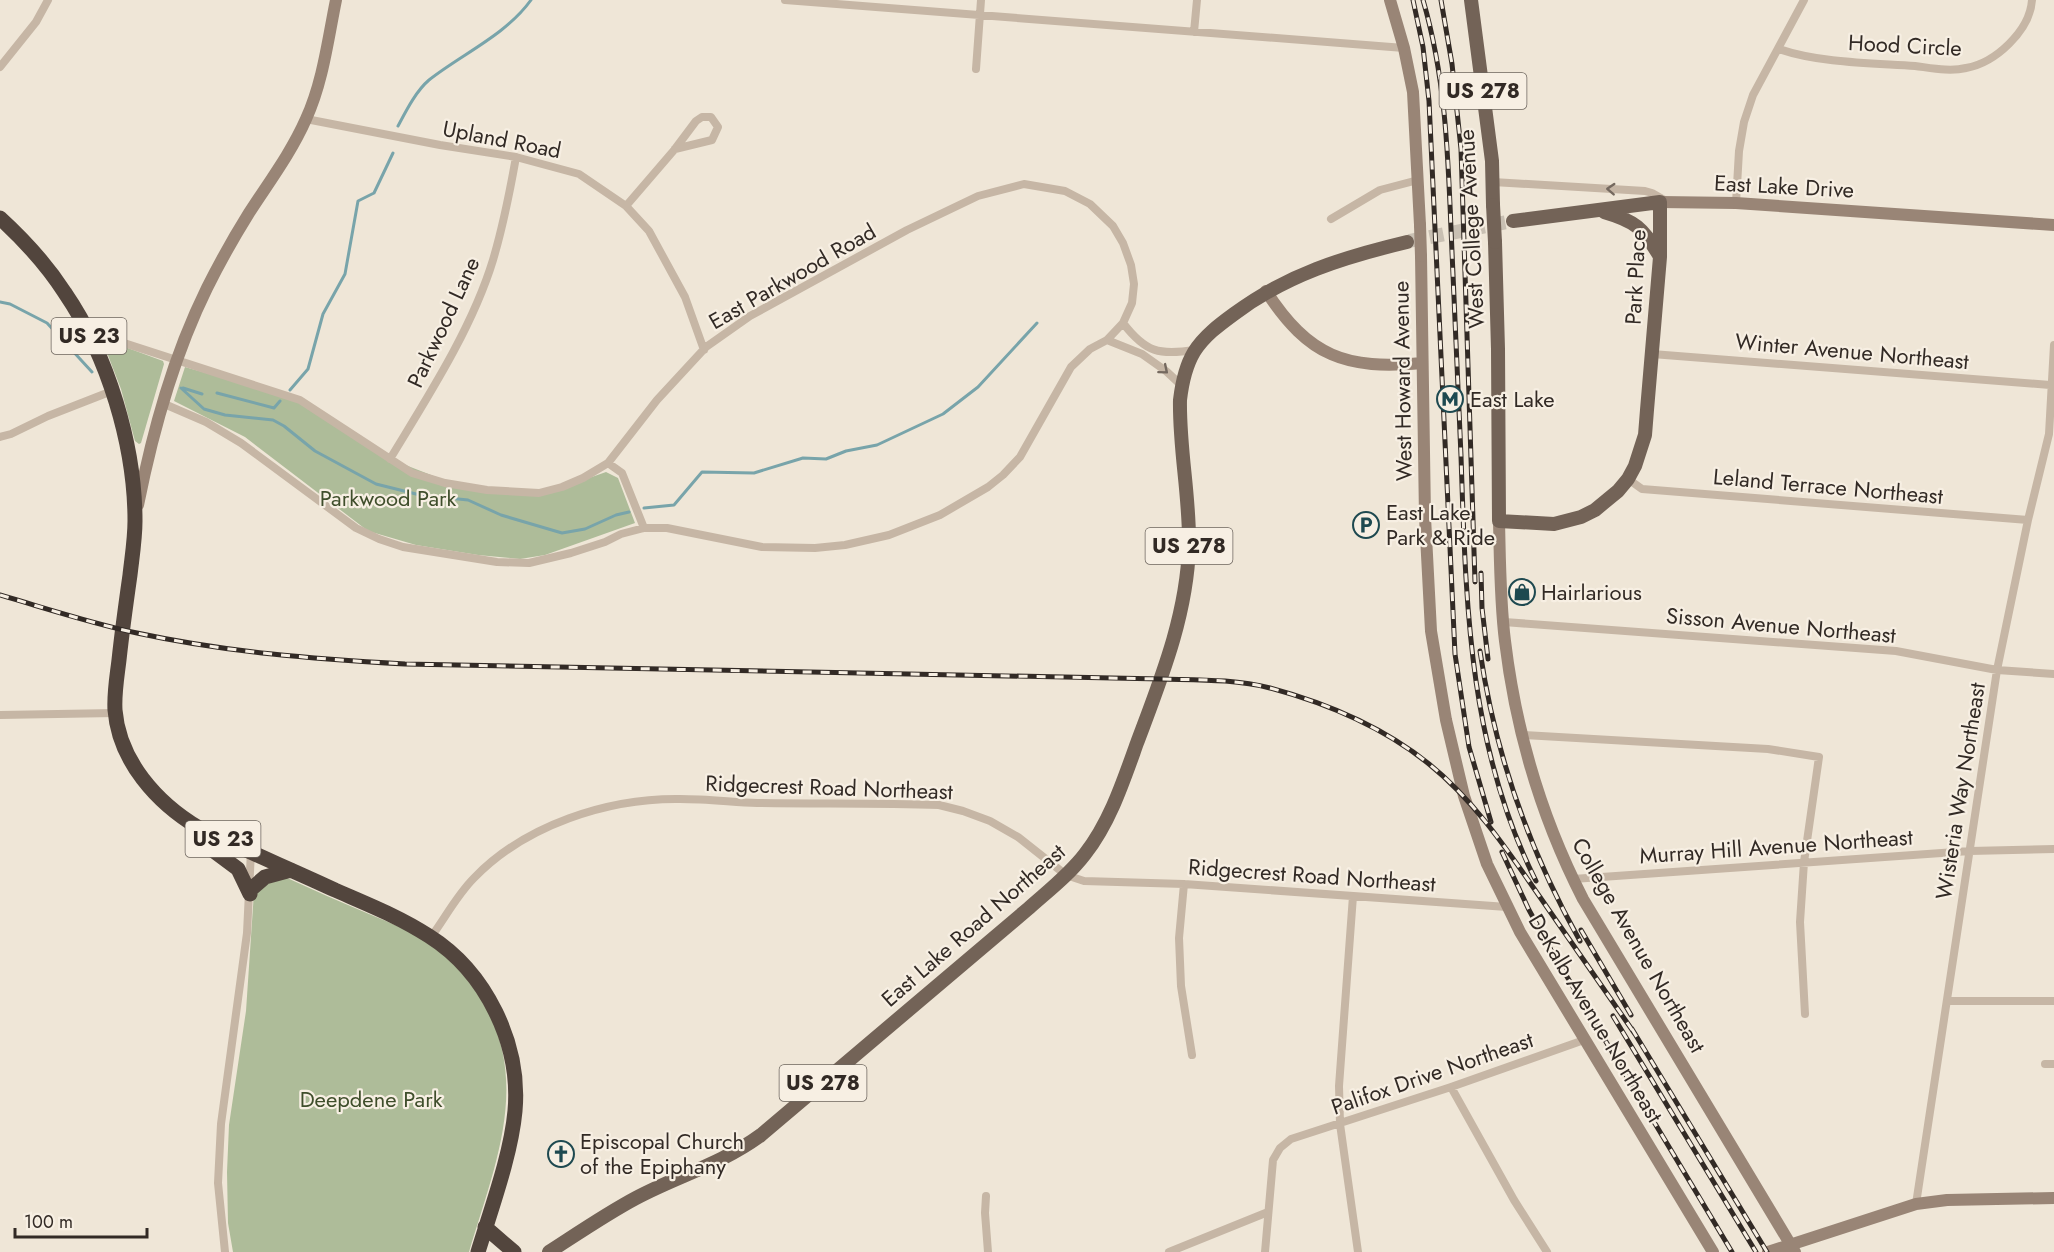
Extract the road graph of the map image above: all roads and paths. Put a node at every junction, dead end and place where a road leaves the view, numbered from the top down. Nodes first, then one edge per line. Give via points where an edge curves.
1 (48, 0) edge
2 (336, 0) edge
3 (785, 0) edge
4 (981, 0) edge
5 (1197, 0) edge
6 (1390, 0) edge
7 (1471, 0) edge
8 (1804, 0) edge
9 (2032, 0) edge
10 (980, 16) junction
11 (1194, 32) junction
12 (1404, 48) junction
13 (1779, 49) junction
14 (0, 67) edge
15 (976, 69) dead end
16 (306, 119) junction
17 (675, 149) junction
18 (516, 156) junction
19 (1418, 180) junction
20 (1492, 182) junction
21 (1663, 202) junction
22 (1736, 203) junction
23 (626, 206) junction
24 (1596, 209) junction
25 (0, 218) edge
26 (1331, 219) dead end
27 (1513, 221) tunnel mouth
28 (2054, 225) edge
29 (1407, 242) tunnel mouth
30 (1660, 257) junction
31 (1266, 291) junction
32 (1123, 323) junction
33 (87, 331) junction
34 (1107, 340) junction
35 (2054, 345) edge
36 (1498, 349) joint
37 (704, 350) junction
38 (1195, 350) junction
39 (1652, 354) junction
40 (177, 359) junction
41 (1422, 363) junction
42 (1181, 385) junction
43 (2050, 385) junction
44 (112, 391) junction
45 (162, 403) junction
46 (2051, 434) edge
47 (0, 437) edge
48 (390, 459) junction
49 (609, 463) junction
50 (1628, 479) junction
51 (2028, 520) junction
52 (135, 521) junction
53 (1499, 521) junction
54 (644, 528) junction
55 (1504, 621) junction
56 (1997, 670) junction
57 (2054, 674) edge
58 (115, 713) junction
59 (0, 715) edge
60 (1522, 735) junction
61 (1464, 796) joint
62 (199, 828) junction
63 (2054, 849) edge
64 (251, 851) junction
65 (1970, 851) junction
66 (1804, 862) junction
67 (291, 870) junction
68 (1066, 875) junction
69 (1573, 879) junction
70 (1184, 884) junction
71 (250, 892) junction
72 (1353, 896) junction
73 (1507, 907) junction
74 (431, 937) junction
75 (1947, 1001) junction
76 (2054, 1001) edge
77 (1805, 1014) dead end
78 (1584, 1040) junction
79 (1192, 1055) dead end
80 (1451, 1087) junction
81 (1340, 1125) junction
82 (986, 1196) dead end
83 (2054, 1198) edge
84 (1916, 1204) junction
85 (1268, 1212) junction
86 (485, 1227) junction
87 (1792, 1249) edge
88 (225, 1252) edge
89 (478, 1252) edge
90 (514, 1252) edge
91 (549, 1252) edge
92 (988, 1252) edge
93 (1169, 1252) edge
94 (1265, 1252) edge
95 (1358, 1252) edge
96 (1547, 1252) edge
97 (1713, 1252) edge
98 (1768, 1252) edge

1 - 14 street via 36,22
2 - 16 main road via 318,86
3 - 10 street
4 - 10 street
5 - 11 street
6 - 12 main road, West Howard Avenue
7 - 20 main road, West College Avenue / US 278
8 - 13 street
9 - 13 street, Hood Circle via 2022,27 2009,44 1989,60 1965,69 1857,62
10 - 11 street
10 - 15 street
11 - 12 street
12 - 19 main road, West Howard Avenue via 1413,92
13 - 22 street via 1753,95 1744,122
16 - 18 street, Upland Road via 440,146
16 - 40 main road via 224,256
17 - 17 street via 696,121 702,117 714,120 718,127 712,140
17 - 23 street
18 - 23 street, Upland Road via 579,174
18 - 48 street, Parkwood Lane via 492,261 476,303 445,367
19 - 26 street via 1380,190
19 - 41 main road, West Howard Avenue, bridge
21 -> 20 street via 1645,191
20 - 36 main road, West College Avenue / US 278, bridge
21 - 22 main road, East Lake Drive
21 - 24 main road, East Lake Drive
21 - 30 main road, Park Place
22 - 28 main road, East Lake Drive
23 - 37 street, Upland Road via 649,231 685,297
24 - 27 main road, East Lake Drive
24 - 30 main road via 1626,218 1640,228
25 - 33 highway, US 23 via 53,276
29 - 31 main road, East Lake Road Northeast / US 278 via 1355,254
30 - 39 main road, Park Place
31 - 38 main road, East Lake Road Northeast / US 278 via 1219,325
31 - 41 main road via 1294,328 1328,353 1363,364
32 - 34 street
32 - 37 street, East Parkwood Road via 1132,303 1134,284 1128,255 1113,226 1090,204 1065,191 1023,184 978,196 918,225 750,316
32 - 38 street via 1134,338 1150,349 1161,353
33 - 40 street, East Parkwood Road
33 - 44 highway, US 23
34 -> 42 street via 1142,354
34 - 54 street via 1071,367 1035,434 1012,466 988,487 940,515 869,540 814,548 762,547 667,528
35 - 43 street, Wisteria Way Northeast
36 - 53 main road, College Avenue Northeast / US 278
37 - 49 street, East Parkwood Road via 657,400
38 - 42 main road, East Lake Road Northeast / US 278
39 - 43 street, Winter Avenue Northeast
39 - 50 main road, Park Place via 1645,435
40 - 45 main road
40 - 48 street, East Parkwood Road via 300,400
41 - 61 main road, West Howard Avenue via 1431,631
42 - 68 main road, East Lake Road Northeast / US 278 via 1179,414 1189,546 1181,612 1161,679 1110,815 1085,855
43 - 46 street, Wisteria Way Northeast
44 - 47 street
44 - 52 highway, US 23 via 127,447
45 - 52 main road
45 - 54 street via 242,442 356,528 403,547 497,562 529,563 571,554
46 - 51 street, Wisteria Way Northeast
48 - 49 street, East Parkwood Road via 412,473 445,483 518,493 562,487
49 - 54 street via 622,473
50 - 51 street, Leland Terrace Northeast via 1642,489
50 - 53 main road, Park Place via 1594,510 1566,522
51 - 56 street, Wisteria Way Northeast
52 - 58 highway, US 23
53 - 55 main road, College Avenue Northeast
55 - 56 street, Sisson Avenue Northeast via 1896,651
55 - 60 main road, College Avenue Northeast
56 - 57 street, Sisson Avenue Northeast
56 - 65 street, Wisteria Way Northeast
58 - 59 street
58 - 62 highway, US 23 via 126,749 148,786 171,809
60 - 66 street via 1768,749 1819,757
60 - 69 main road, College Avenue Northeast via 1543,810
61 - 73 main road, DeKalb Avenue Northeast via 1487,864
62 - 64 highway, US 23
62 - 71 highway via 199,840 238,869
63 - 65 street, Murray Hill Avenue Northeast
64 - 67 highway, US 23
64 - 71 street
65 - 66 street, Murray Hill Avenue Northeast
65 - 75 street, Wisteria Way Northeast
66 - 69 street, Murray Hill Avenue Northeast
66 - 77 street via 1800,922
67 - 71 highway via 265,877
67 - 74 highway, US 23
68 - 70 street, Ridgecrest Road Northeast via 1083,882
68 - 74 street, Ridgecrest Road Northeast via 1018,837 990,821 939,805 636,801 567,819 536,832 507,851 473,879
68 - 91 main road, East Lake Road Northeast / US 278 via 749,1144 634,1198
69 - 87 main road, College Avenue Northeast
70 - 72 street, Ridgecrest Road Northeast
70 - 79 street via 1179,938 1181,986
71 - 88 street via 221,1124 218,1183
72 - 73 street, Ridgecrest Road Northeast
72 - 81 street via 1339,1086
73 - 78 main road, DeKalb Avenue Northeast
74 - 86 highway, US 23 via 460,962 486,995 501,1023 513,1067 512,1128
75 - 76 street
75 - 84 street, Wisteria Way Northeast
78 - 80 street, Palifox Drive Northeast
78 - 97 main road, DeKalb Avenue Northeast
80 - 81 street, Palifox Drive Northeast
80 - 96 street
81 - 85 street, Palifox Drive Northeast via 1292,1139 1280,1148 1274,1160
81 - 95 street
82 - 92 street
83 - 84 main road
84 - 87 main road
85 - 93 street
85 - 94 street
86 - 89 highway, US 23
86 - 90 highway
87 - 98 main road

